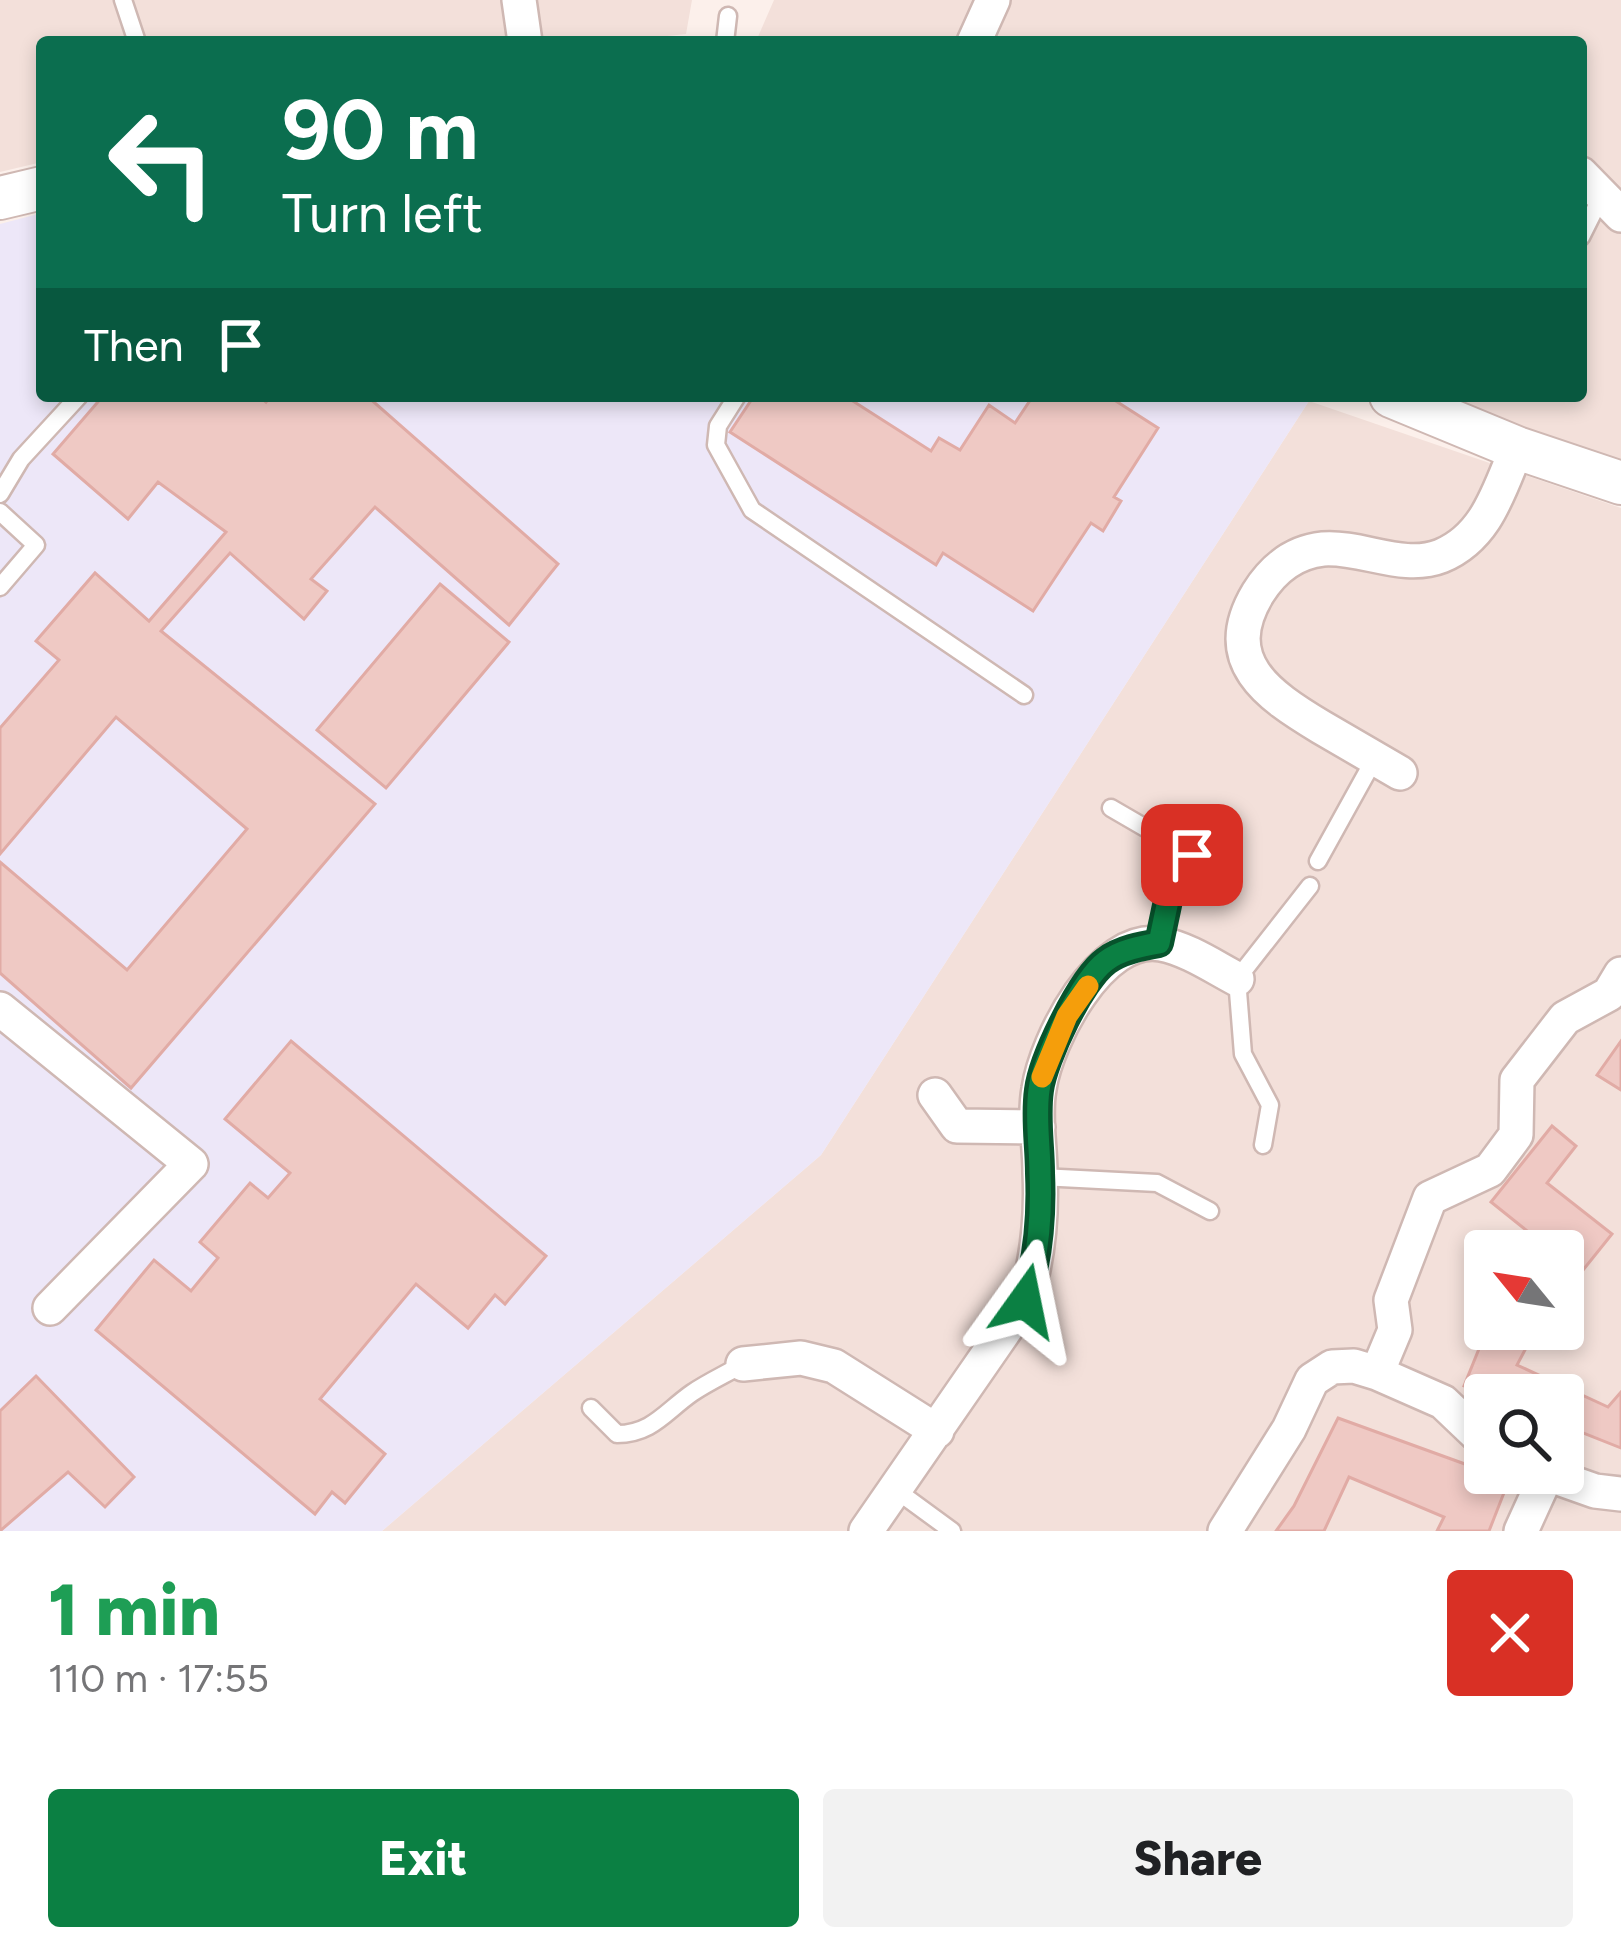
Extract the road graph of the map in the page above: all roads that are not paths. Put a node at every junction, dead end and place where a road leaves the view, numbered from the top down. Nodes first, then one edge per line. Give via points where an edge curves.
1 (123, 0) edge
2 (519, 0) edge
3 (993, 0) edge
4 (728, 16) dead end
5 (135, 36) edge
6 (524, 36) edge
7 (726, 36) edge
8 (977, 36) edge
9 (36, 189) edge
10 (1601, 195) edge
11 (0, 198) edge
12 (1587, 224) edge
13 (73, 402) edge
14 (733, 402) edge
15 (1405, 402) edge
16 (1516, 448) junction
17 (1621, 484) edge
18 (0, 494) edge
19 (0, 512) edge
20 (0, 587) edge
21 (1024, 695) dead end
22 (1388, 765) joint
23 (1112, 808) dead end
24 (1318, 861) dead end
25 (1310, 886) dead end
26 (1159, 943) junction
27 (1621, 974) edge
28 (1237, 979) junction
29 (0, 1010) edge
30 (934, 1095) dead end
31 (1038, 1127) junction
32 (1263, 1145) dead end
33 (1041, 1177) junction
34 (1210, 1211) dead end
35 (50, 1308) dead end
36 (743, 1364) joint
37 (1377, 1373) junction
38 (591, 1408) dead end
39 (1464, 1422) edge
40 (937, 1431) junction
41 (1584, 1487) edge
42 (896, 1490) junction
43 (1537, 1494) edge
44 (1621, 1494) edge
45 (866, 1531) edge
46 (952, 1531) edge
47 (1225, 1531) edge
48 (1521, 1531) edge

1 - 5 lane
2 - 6 street
3 - 8 street
4 - 7 lane
9 - 11 street
10 - 12 lane
13 - 18 lane
14 - 21 lane via 716,445 752,510
15 - 16 street
16 - 17 street
16 - 22 street via 1485,522 1460,545 1414,561 1325,549 1303,554 1277,566 1246,617 1250,670 1273,698
19 - 20 lane via 36,545
22 - 24 lane
23 - 26 lane via 1192,855 1169,896
25 - 28 lane
26 - 28 street
26 - 31 street via 1105,961 1067,1016 1039,1089
27 - 37 street via 1609,994 1565,1018 1517,1080 1516,1135 1490,1170 1430,1198 1391,1300 1395,1330
28 - 32 lane via 1243,1054 1270,1106
29 - 35 street via 191,1164
30 - 31 street via 957,1126
31 - 33 street
33 - 34 lane via 1157,1183
33 - 40 street via 1037,1264 1025,1301
36 - 38 lane via 632,1434 617,1434
36 - 40 street via 801,1358 833,1366
37 - 39 street via 1443,1402
37 - 47 street via 1332,1367 1312,1380
40 - 42 street
41 - 44 street
42 - 45 street
42 - 46 lane
43 - 48 street

